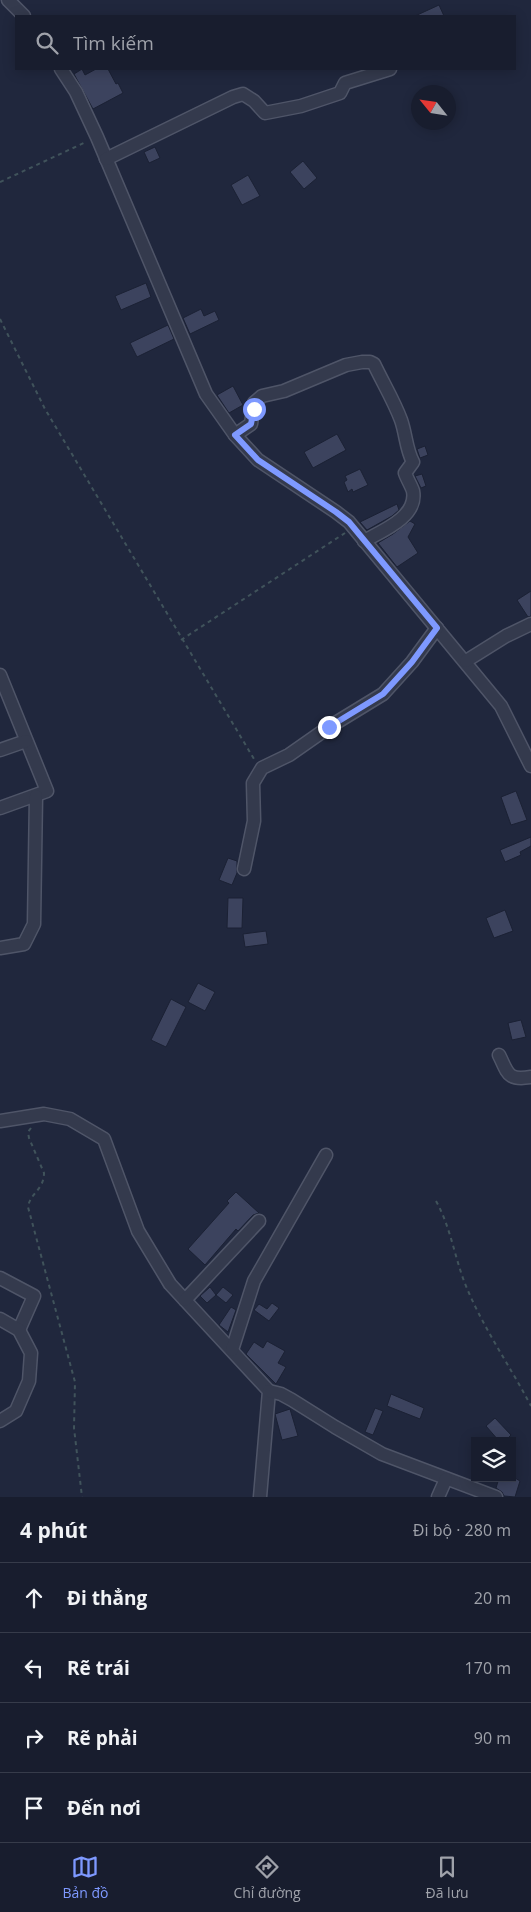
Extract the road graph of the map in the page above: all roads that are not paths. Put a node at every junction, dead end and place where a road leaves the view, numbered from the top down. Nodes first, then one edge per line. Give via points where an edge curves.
1 (8, 0) edge
2 (23, 15) edge
3 (62, 70) edge
4 (387, 70) edge
5 (106, 160) junction
6 (235, 435) junction
7 (364, 541) junction
8 (531, 624) edge
9 (437, 628) junction
10 (466, 661) junction
11 (0, 675) edge
12 (26, 740) junction
13 (0, 750) edge
14 (531, 766) edge
15 (36, 796) junction
16 (0, 808) edge
17 (244, 869) dead end
18 (0, 948) edge
19 (498, 1055) dead end
20 (531, 1077) edge
21 (0, 1122) edge
22 (326, 1154) dead end
23 (259, 1221) dead end
24 (0, 1278) edge
25 (185, 1300) junction
26 (0, 1319) edge
27 (19, 1330) junction
28 (232, 1350) junction
29 (269, 1390) junction
30 (0, 1421) edge
31 (446, 1479) junction
32 (260, 1497) edge
33 (438, 1497) edge
34 (496, 1497) edge

1 - 2 street
3 - 5 street via 76,92
4 - 5 street via 345,83 340,93 335,95 265,113 243,94 233,97
5 - 6 street via 206,394
6 - 7 street via 258,460 336,512
6 - 7 street via 251,424 254,403 262,396 284,391 346,365 374,364 406,433 413,462 405,474 413,499 398,522
7 - 9 street
8 - 10 street
9 - 10 street
9 - 17 street via 383,694 261,770 253,783 254,821
10 - 14 street via 502,706
11 - 12 street
12 - 13 street
12 - 15 street via 47,792
15 - 16 street
15 - 18 street via 34,924 24,944
19 - 20 street via 505,1072 517,1079
21 - 25 street via 44,1114 70,1119 104,1139 138,1231 170,1284
22 - 28 street via 254,1281
23 - 25 street
24 - 27 street via 34,1296
25 - 28 street
26 - 27 street
27 - 30 street via 31,1353 29,1381 16,1410
28 - 29 street
29 - 31 street via 292,1400 382,1454
29 - 32 street
31 - 33 street
31 - 34 street

